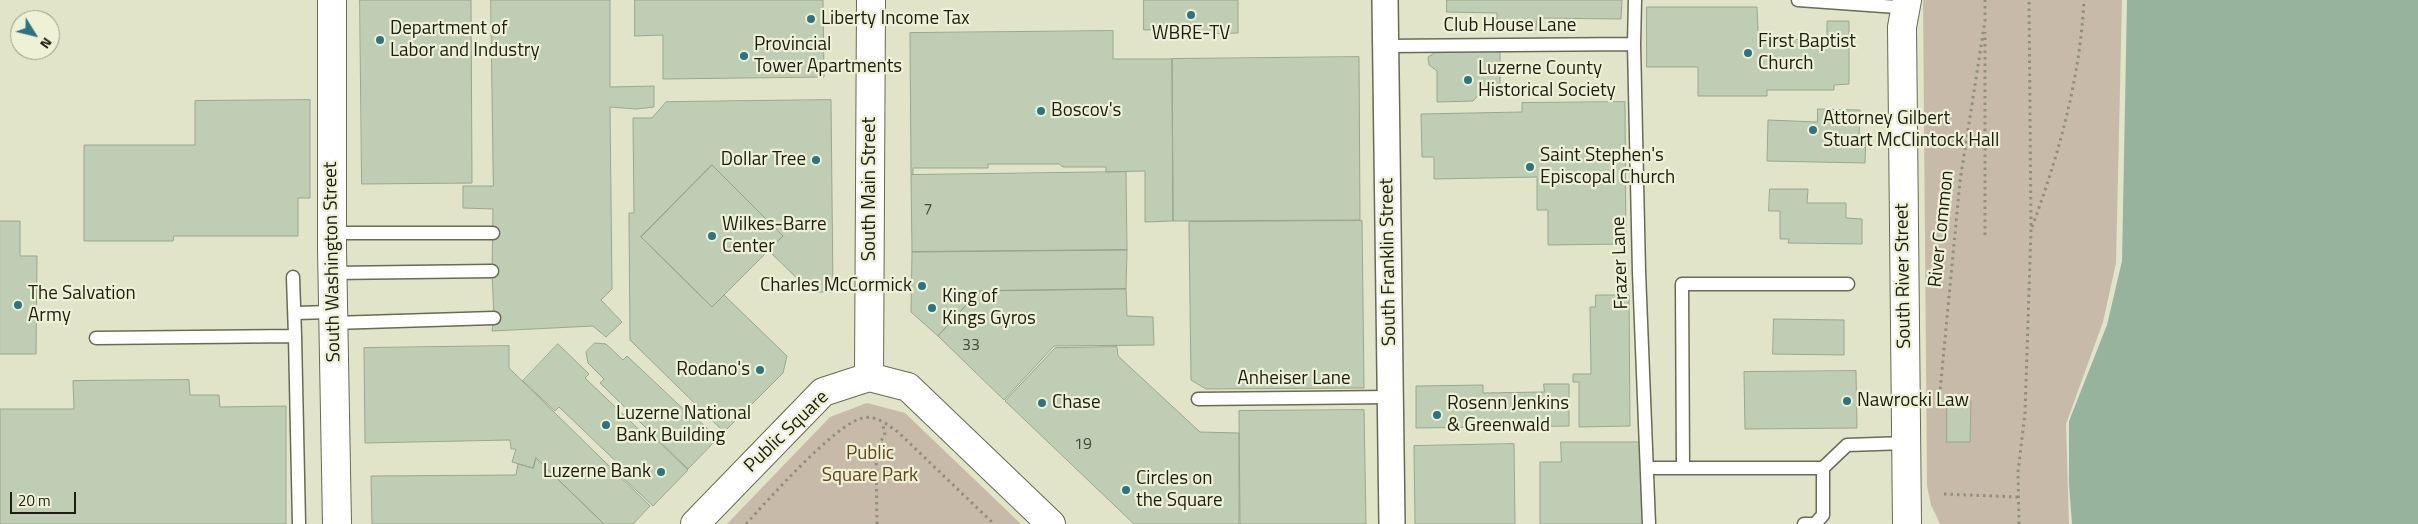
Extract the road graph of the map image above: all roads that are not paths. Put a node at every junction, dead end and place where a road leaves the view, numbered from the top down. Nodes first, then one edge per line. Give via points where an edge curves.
1 (332, 0) edge
2 (871, 0) edge
3 (1385, 0) edge
4 (1635, 0) edge
5 (1798, 0) edge
6 (1833, 1) edge
7 (1900, 8) edge
8 (1634, 44) junction
9 (1386, 46) junction
10 (332, 233) junction
11 (493, 233) dead end
12 (492, 271) dead end
13 (332, 273) junction
14 (293, 277) dead end
15 (1848, 284) dead end
16 (294, 313) junction
17 (333, 318) junction
18 (494, 318) dead end
19 (295, 336) junction
20 (96, 338) dead end
21 (869, 377) junction
22 (1391, 397) junction
23 (1198, 399) dead end
24 (1906, 443) junction
25 (1647, 468) junction
26 (1683, 468) junction
27 (1823, 468) junction
28 (299, 524) edge
29 (337, 524) edge
30 (695, 524) edge
31 (1051, 524) edge
32 (1392, 524) edge
33 (1649, 524) edge
34 (1804, 524) edge
35 (1907, 524) edge

1 - 10 main road, South Washington Street
2 - 21 main road, South Main Street
3 - 9 street, South Franklin Street
4 - 8 lane, Frazer Lane
5 - 6 lane
6 - 7 lane
7 - 24 main road, South River Street
8 - 9 lane, Club House Lane
8 - 25 lane, Frazer Lane
9 - 22 street, South Franklin Street
10 - 11 lane
10 - 13 main road, South Washington Street
12 - 13 lane
13 - 17 main road, South Washington Street
14 - 16 lane
15 - 26 lane via 1682,284
16 - 17 lane
16 - 19 lane
17 - 18 lane
17 - 29 main road, South Washington Street
19 - 20 lane
19 - 28 lane
21 - 30 main road, Public Square via 824,392
21 - 31 main road via 908,386
22 - 23 lane, Anheiser Lane
22 - 32 street, South Franklin Street
24 - 27 lane via 1847,445
24 - 35 main road, South River Street
25 - 26 lane
25 - 33 lane, Frazer Lane
26 - 27 lane
27 - 34 lane via 1823,515 1815,524

